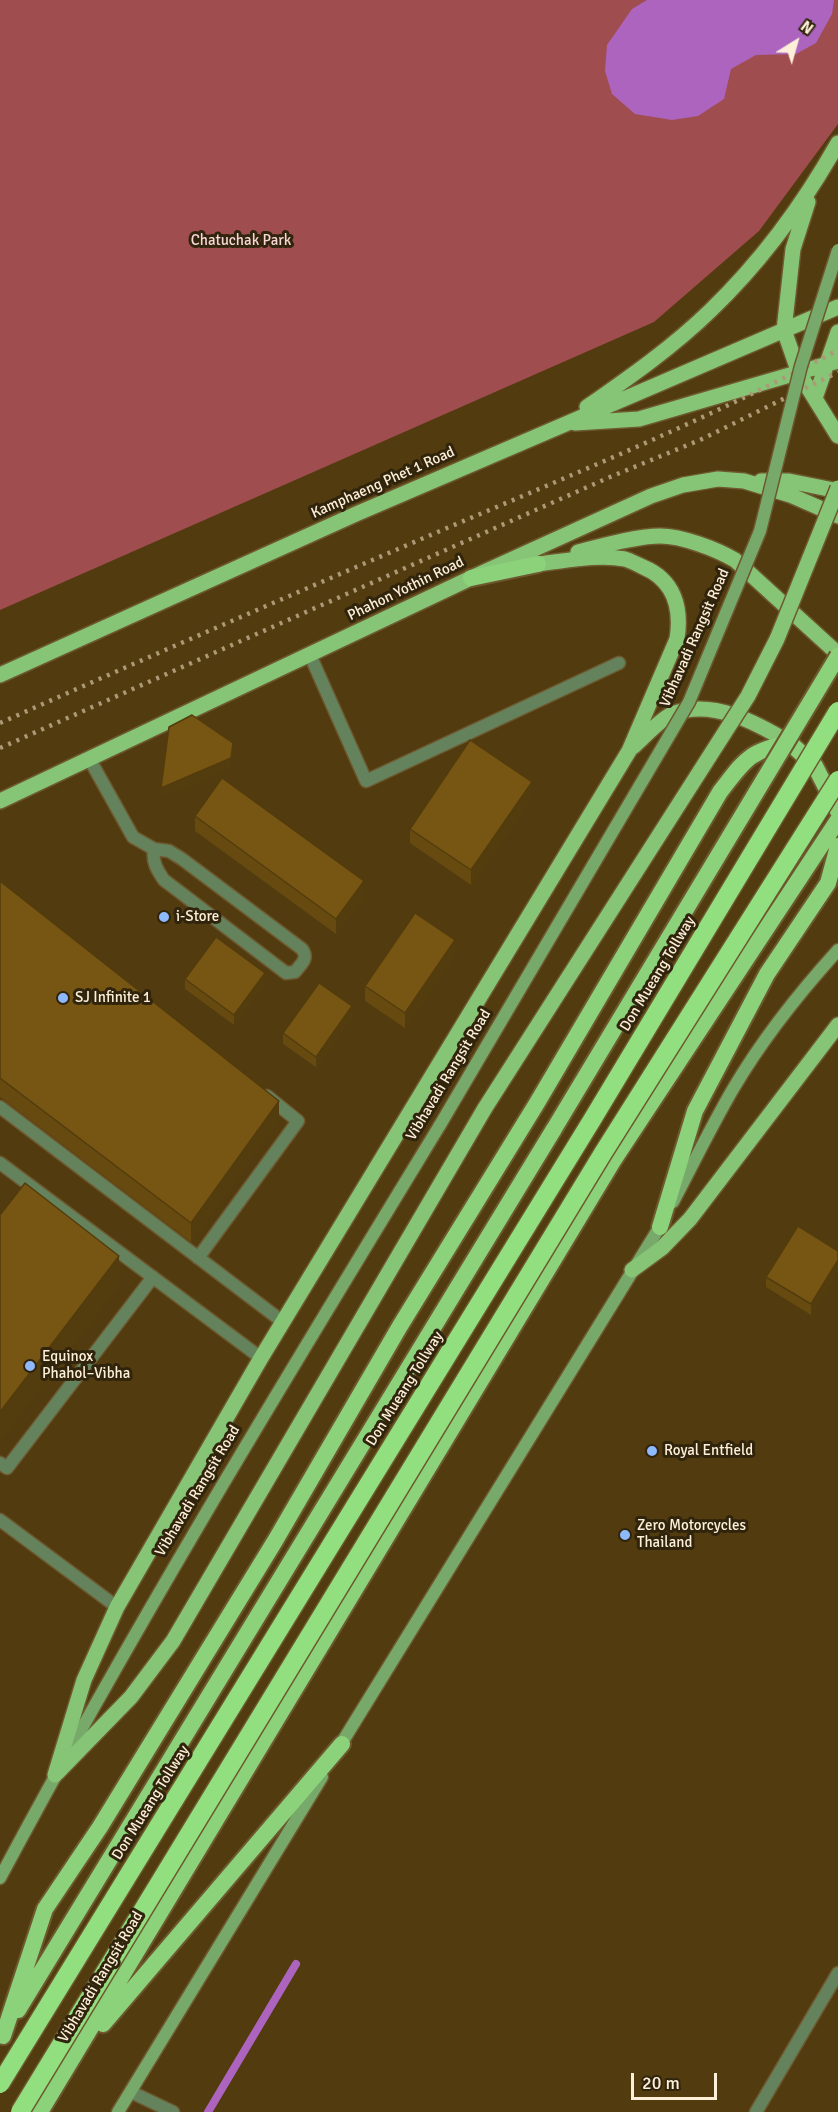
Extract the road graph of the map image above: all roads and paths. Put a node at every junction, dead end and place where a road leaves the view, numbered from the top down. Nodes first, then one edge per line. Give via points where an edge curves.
1 (838, 143) edge
2 (813, 188) junction
3 (838, 250) edge
4 (838, 307) edge
5 (784, 330) junction
6 (838, 332) edge
7 (832, 363) edge
8 (799, 373) junction
9 (815, 398) junction
10 (563, 424) junction
11 (838, 436) edge
12 (744, 481) junction
13 (838, 489) edge
14 (838, 516) edge
15 (538, 564) junction
16 (471, 578) junction
17 (310, 655) junction
18 (838, 655) edge
19 (619, 663) dead end
20 (0, 675) edge
21 (838, 711) edge
22 (790, 743) junction
23 (629, 751) junction
24 (90, 760) junction
25 (838, 780) edge
26 (0, 801) edge
27 (838, 811) edge
28 (838, 820) edge
29 (838, 846) edge
30 (154, 849) junction
31 (838, 950) edge
32 (838, 1025) edge
33 (261, 1091) edge
34 (0, 1107) edge
35 (0, 1163) edge
36 (660, 1227) junction
37 (198, 1258) junction
38 (632, 1269) junction
39 (153, 1277) junction
40 (283, 1322) junction
41 (261, 1358) junction
42 (0, 1463) edge
43 (0, 1520) edge
44 (117, 1607) junction
45 (342, 1744) junction
46 (55, 1775) junction
47 (0, 1878) edge
48 (838, 1973) edge
49 (1, 2038) edge
50 (71, 2061) junction
51 (0, 2084) edge
52 (131, 2092) junction
53 (20, 2112) edge
54 (40, 2112) edge
55 (118, 2112) edge
56 (173, 2112) edge
57 (756, 2112) edge

1 - 2 main road
2 - 5 main road via 792,249
2 - 10 main road via 773,242 709,312 640,370
3 - 46 main road, Vibhavadi Rangsit Road, bridge via 801,366 760,531 689,702 204,1514
4 - 5 main road, Kamphaeng Phet 1 Road
5 - 8 main road
5 - 10 main road, Kamphaeng Phet 1 Road
6 - 7 main road
7 - 8 main road
7 - 9 main road
8 - 9 main road
8 - 10 main road via 639,419
9 - 11 main road
10 - 20 main road, Kamphaeng Phet 1 Road
12 - 13 main road via 789,481
12 - 14 main road, Phahon Yothin Road
12 - 16 main road, Phahon Yothin Road via 718,479 651,496
13 - 46 main road, bridge via 777,639 748,696 485,1108 173,1641 131,1697
15 - 16 highway
15 - 18 main road via 624,541 661,536 716,549 735,560
15 - 23 main road via 594,558 626,560 655,572 677,603 677,639
16 - 17 main road, Phahon Yothin Road
17 - 19 street via 366,781
17 - 24 main road, Phahon Yothin Road
18 - 49 highway, bridge
21 - 51 highway, Don Mueang Tollway, bridge via 592,1120
22 - 23 main road via 763,726 731,714 701,709 670,714
22 - 27 highway via 815,766
22 - 49 highway via 764,748 743,762 720,792 275,1541 100,1827 45,1909
23 - 40 main road
24 - 26 main road, Phahon Yothin Road
24 - 30 street via 133,837
25 - 53 highway, bridge via 603,1153
28 - 50 highway, Vibhavadi Rangsit Road via 614,1161
29 - 36 highway via 828,883 767,974 695,1111
30 - 30 street via 169,851 182,859 302,949 305,960 295,972 286,973 164,880 152,859
31 - 36 main road via 771,1030 734,1088
32 - 38 main road via 690,1219 662,1248
33 - 37 street via 298,1121
34 - 37 street
35 - 39 street
36 - 38 main road
37 - 40 street
38 - 45 main road
39 - 41 street
39 - 42 street via 8,1468
40 - 41 main road
41 - 44 main road
43 - 44 street
44 - 46 main road via 84,1680
45 - 50 highway
45 - 52 main road
46 - 47 main road, Vibhavadi Rangsit Road
48 - 57 street
50 - 54 highway, Vibhavadi Rangsit Road
52 - 55 main road
52 - 56 street

